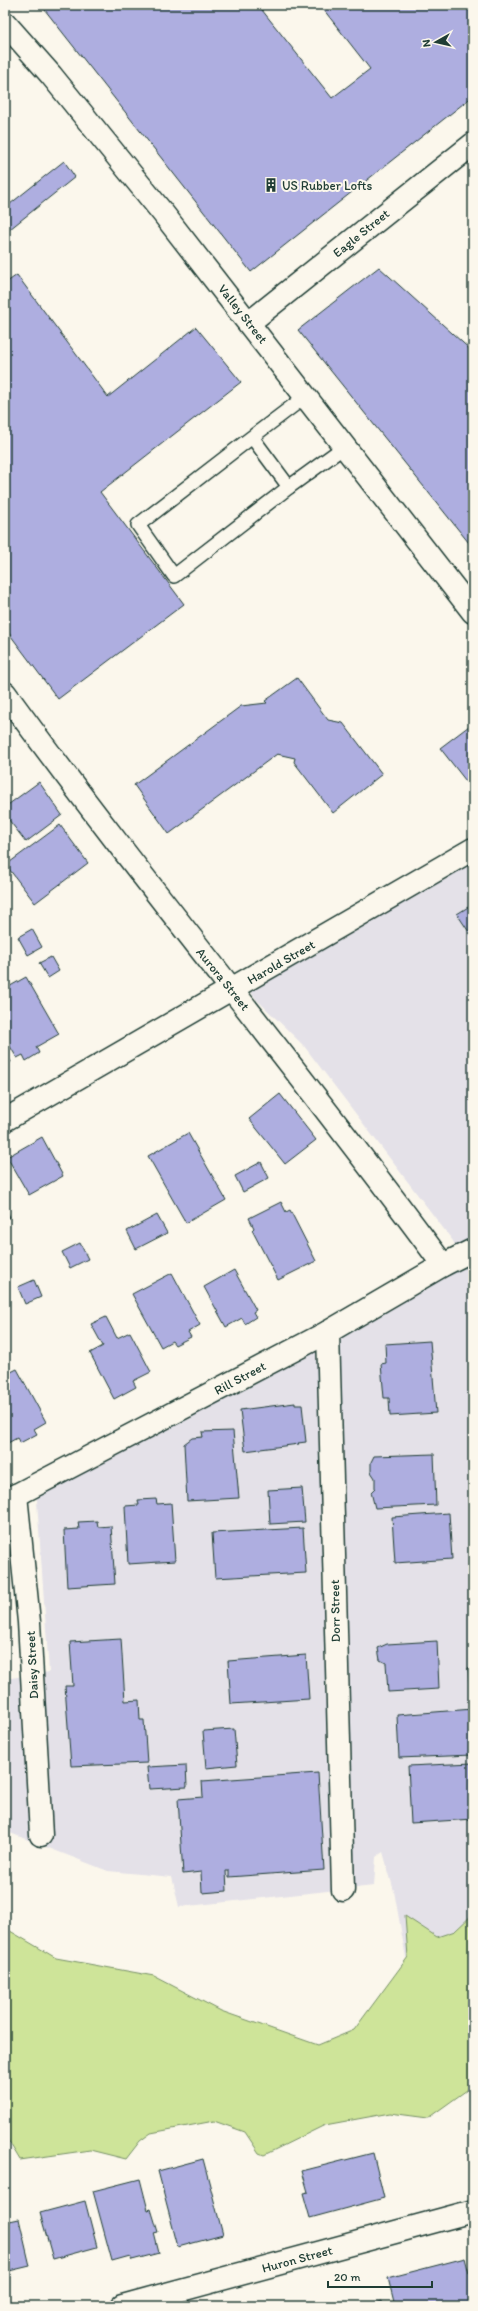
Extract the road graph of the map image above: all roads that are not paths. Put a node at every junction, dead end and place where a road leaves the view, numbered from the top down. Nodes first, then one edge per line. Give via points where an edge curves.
1 (5, 23) edge
2 (473, 144) edge
3 (250, 322) junction
4 (306, 396) junction
5 (252, 438) junction
6 (344, 447) junction
7 (289, 487) junction
8 (473, 612) edge
9 (5, 693) edge
10 (473, 849) edge
11 (231, 991) junction
12 (5, 1120) edge
13 (473, 1250) edge
14 (443, 1265) junction
15 (328, 1332) junction
16 (10, 1498) edge
17 (41, 1835) dead end
18 (343, 1890) dead end
19 (473, 2211) edge
20 (180, 2299) edge
21 (122, 2306) edge

1 - 3 street, Valley Street via 51,75
2 - 3 street, Eagle Street
3 - 4 street, Valley Street
4 - 5 lane
4 - 6 street, Valley Street
5 - 7 lane
5 - 7 lane via 138,525 174,576
6 - 7 lane
6 - 8 street, Valley Street
9 - 11 street, Aurora Street
10 - 11 street, Harold Street
11 - 12 street, Harold Street
11 - 14 street, Aurora Street via 334,1119
13 - 14 street, Rill Street
14 - 15 street, Rill Street
15 - 16 street, Rill Street
15 - 18 street, Dorr Street
16 - 17 street, Daisy Street via 30,1622
19 - 20 street, Huron Street
20 - 21 street, Huron Street

